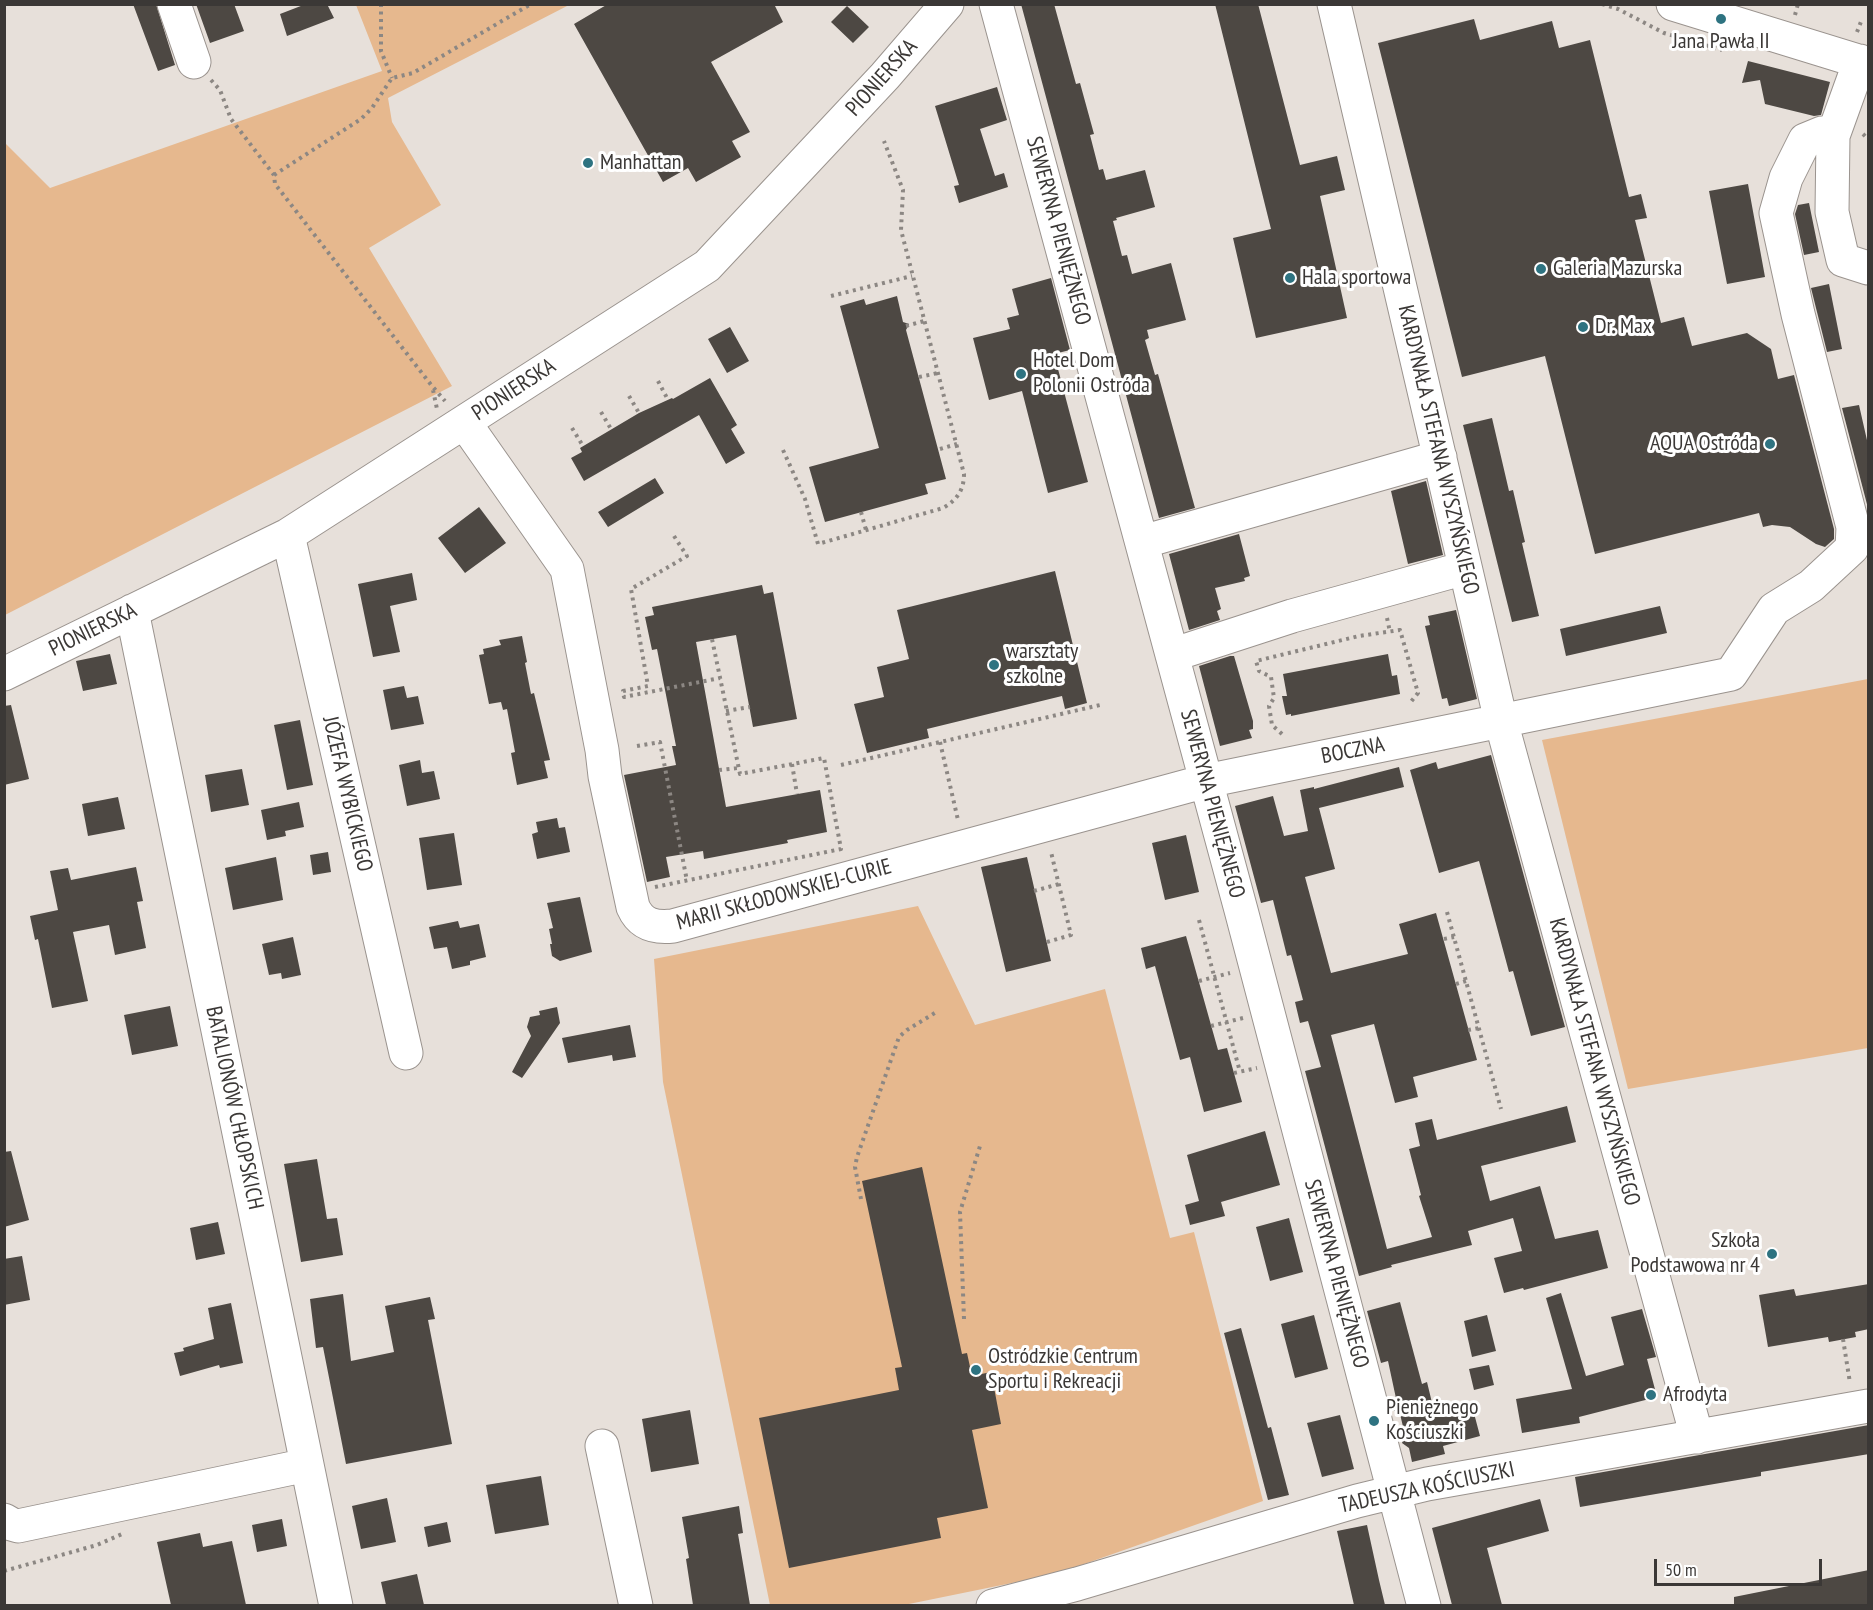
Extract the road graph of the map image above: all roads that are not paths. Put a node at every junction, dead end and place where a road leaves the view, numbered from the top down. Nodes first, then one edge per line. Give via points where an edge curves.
1 (174, 4) edge
2 (947, 4) edge
3 (996, 4) edge
4 (1334, 4) edge
5 (1673, 4) edge
6 (1861, 54) edge
7 (194, 62) road end
8 (1833, 136) junction
9 (1869, 268) edge
10 (464, 422) junction
11 (1440, 457) junction
12 (288, 535) junction
13 (1142, 542) junction
14 (1465, 568) junction
15 (132, 611) junction
16 (1172, 655) junction
17 (4, 674) edge
18 (1501, 721) junction
19 (1206, 781) junction
20 (406, 1053) dead end
21 (1860, 1399) edge
22 (1697, 1437) junction
23 (602, 1446) dead end
24 (307, 1465) junction
25 (1394, 1492) junction
26 (7, 1528) edge
27 (1079, 1595) edge
28 (336, 1605) edge
29 (636, 1605) edge
30 (993, 1605) edge
31 (1424, 1605) edge

1 - 7 street
2 - 10 street, PIONIERSKA via 706,266
3 - 13 street, SEWERYNA PIENIĘŻNEGO
4 - 11 street, KARDYNAŁA STEFANA WYSZYŃSKIEGO
5 - 6 street
6 - 8 street
8 - 9 street via 1832,212 1843,260
8 - 18 street via 1822,133 1806,140 1786,178 1776,213 1853,527 1852,548 1811,585 1774,609 1731,674
10 - 12 street, PIONIERSKA
10 - 19 street, MARII SKŁODOWSKIEJ-CURIE via 567,569 605,776 630,892 636,914 642,920 659,927 673,926
11 - 13 street
11 - 14 street, KARDYNAŁA STEFANA WYSZYŃSKIEGO
12 - 15 street, PIONIERSKA
12 - 20 street, JÓZEFA WYBICKIEGO
13 - 16 street, SEWERYNA PIENIĘŻNEGO
14 - 16 street via 1292,616
14 - 18 street, KARDYNAŁA STEFANA WYSZYŃSKIEGO
15 - 17 street, PIONIERSKA
15 - 24 street, BATALIONÓW CHŁOPSKICH
16 - 19 street, SEWERYNA PIENIĘŻNEGO
18 - 19 street, BOCZNA
18 - 22 street, KARDYNAŁA STEFANA WYSZYŃSKIEGO
19 - 25 street, SEWERYNA PIENIĘŻNEGO
21 - 22 street, TADEUSZA KOŚCIUSZKI
22 - 25 street, TADEUSZA KOŚCIUSZKI
23 - 29 street
24 - 26 street
24 - 28 street, BATALIONÓW CHŁOPSKICH
25 - 27 street, TADEUSZA KOŚCIUSZKI via 1346,1504
25 - 31 street, SEWERYNA PIENIĘŻNEGO
27 - 30 street, TADEUSZA KOŚCIUSZKI

